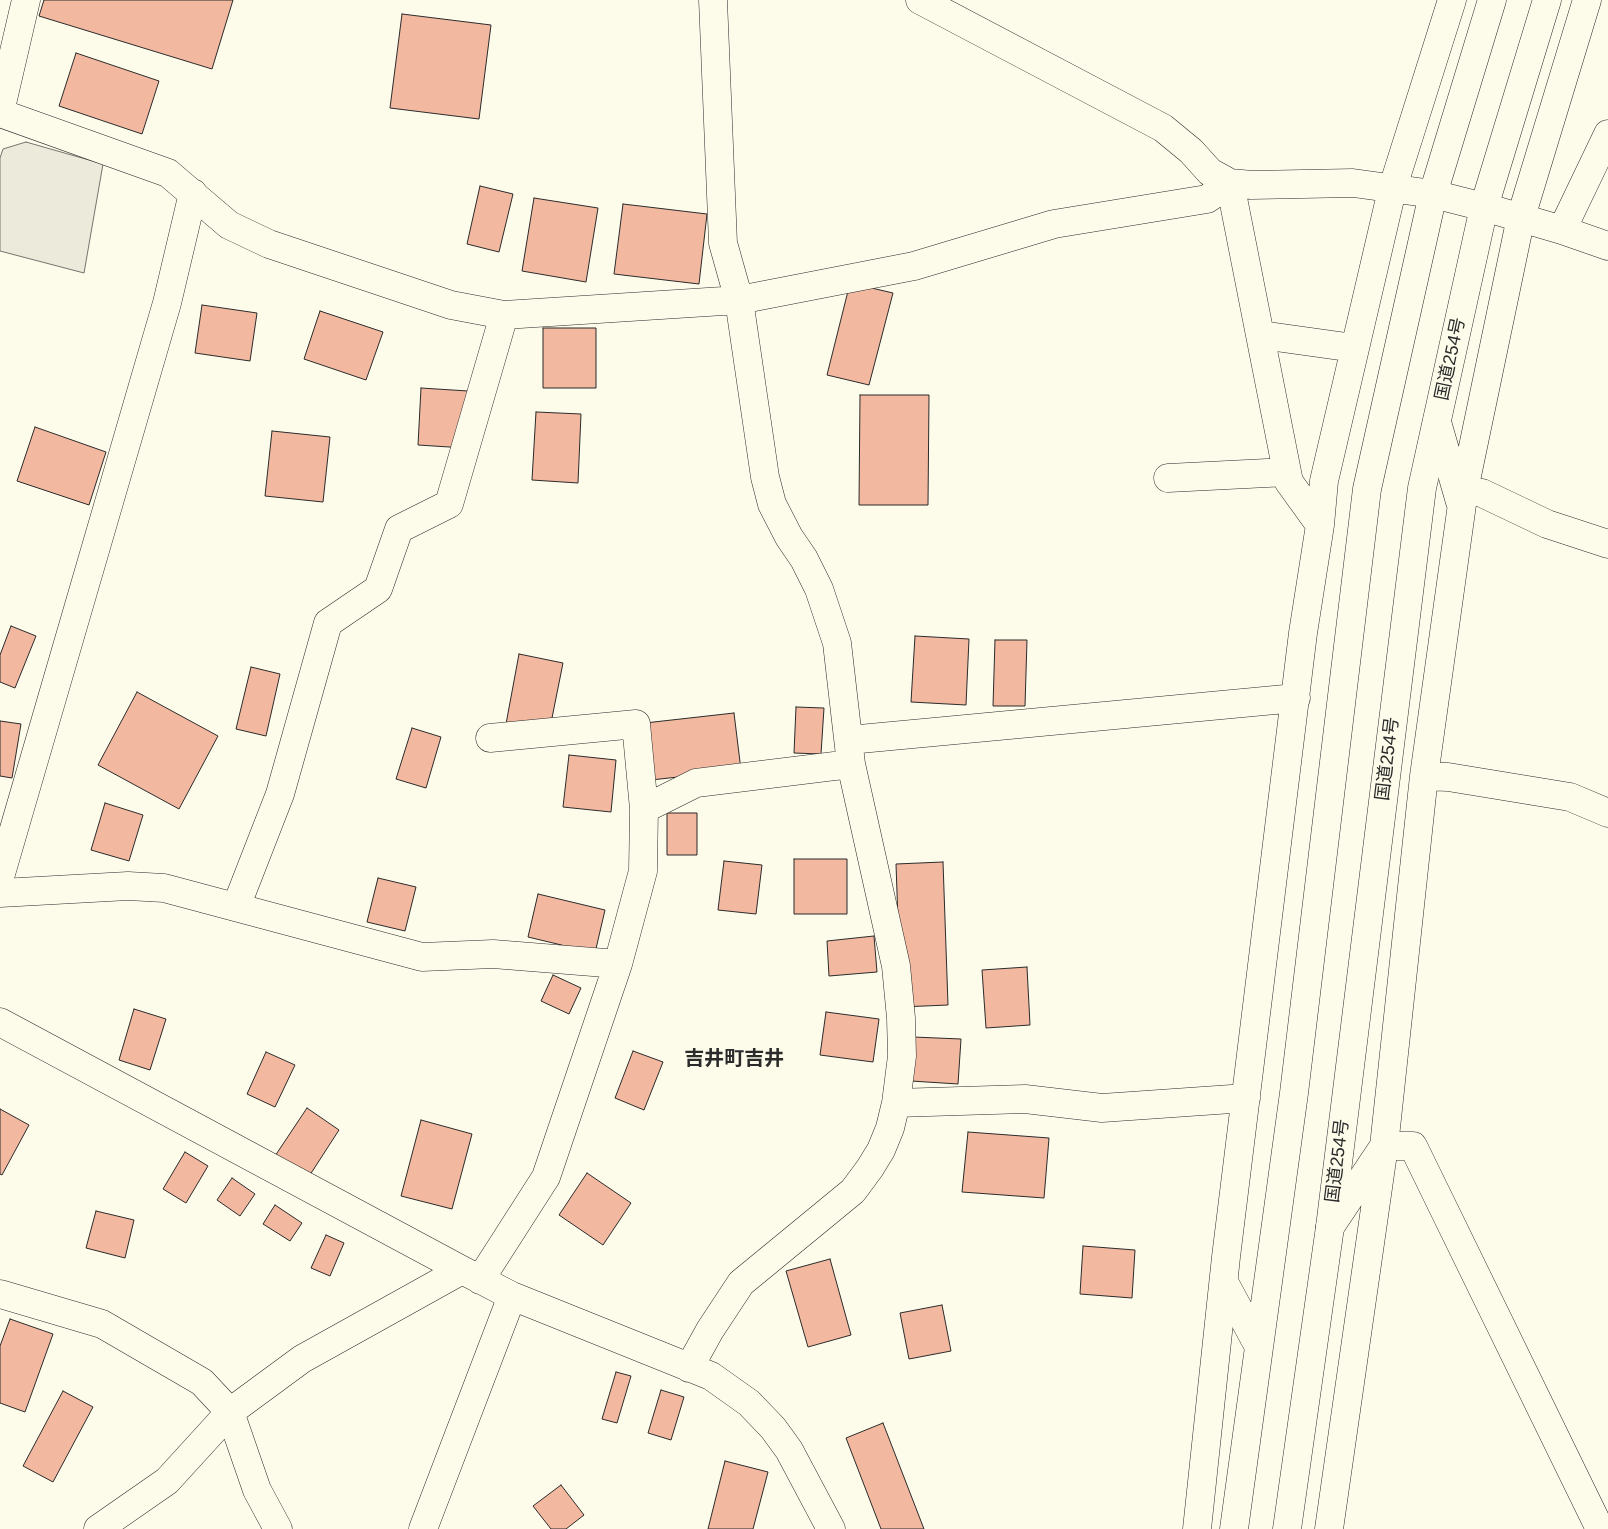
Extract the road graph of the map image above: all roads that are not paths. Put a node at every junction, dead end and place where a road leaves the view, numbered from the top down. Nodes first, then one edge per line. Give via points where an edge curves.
1 (26, 0) edge
2 (713, 0) edge
3 (922, 0) edge
4 (1452, 0) edge
5 (1492, 0) edge
6 (1547, 0) edge
7 (1587, 0) edge
8 (0, 113) edge
9 (1608, 134) edge
10 (1230, 183) junction
11 (1392, 190) junction
12 (193, 193) junction
13 (1433, 194) junction
14 (1484, 207) junction
15 (1521, 217) junction
16 (1562, 230) junction
17 (1608, 246) edge
18 (739, 300) junction
19 (504, 315) junction
20 (1261, 335) junction
21 (1354, 348) junction
22 (1437, 422) junction
23 (1288, 477) junction
24 (1168, 478) dead end
25 (1324, 481) junction
26 (1463, 499) junction
27 (1320, 525) junction
28 (1608, 544) edge
29 (1296, 698) junction
30 (490, 738) dead end
31 (850, 752) junction
32 (1424, 776) junction
33 (644, 808) junction
34 (1608, 813) edge
35 (0, 877) edge
36 (0, 893) edge
37 (236, 907) junction
38 (618, 964) junction
39 (0, 1022) edge
40 (1246, 1098) junction
41 (896, 1103) junction
42 (1384, 1146) junction
43 (1330, 1226) junction
44 (471, 1275) junction
45 (1224, 1282) junction
46 (0, 1294) edge
47 (512, 1296) junction
48 (1259, 1347) junction
49 (689, 1368) junction
50 (230, 1412) junction
51 (98, 1529) edge
52 (278, 1529) edge
53 (423, 1529) edge
54 (831, 1529) edge
55 (1197, 1529) edge
56 (1234, 1529) edge
57 (1287, 1529) edge
58 (1329, 1529) edge
59 (1600, 1529) edge

1 - 8 main road
2 - 18 main road via 723,243
3 - 10 main road via 1163,128 1210,172
4 - 11 main road
5 - 13 main road
6 - 14 main road, 国道254号
7 - 15 main road
8 - 12 main road via 168,173
9 - 16 main road
10 - 11 main road via 1353,183
10 - 18 main road via 1207,199 1054,224 914,266
10 - 20 main road
11 - 13 main road
11 - 21 main road
12 - 19 main road via 228,225 268,244 451,305
12 - 35 main road via 167,303
13 - 14 main road
13 - 48 main road via 1367,489 1295,1083
14 - 15 main road
14 - 22 main road, 国道254号
15 - 16 main road
15 - 26 main road
16 - 17 main road
18 - 19 main road
18 - 31 main road via 765,477 772,504 804,559 827,612 836,643
19 - 37 main road via 449,504 399,529 378,589 328,623 280,794
20 - 21 main road
20 - 23 main road
21 - 25 main road
22 - 26 main road
22 - 43 main road, 国道254号 via 1422,488
23 - 24 main road
23 - 25 main road
23 - 27 main road
25 - 27 main road
26 - 28 main road via 1482,493 1547,524
26 - 32 main road
27 - 29 main road
29 - 31 main road
29 - 40 main road
30 - 33 main road via 636,724
31 - 33 main road via 696,783
31 - 41 main road via 896,966 902,1056
32 - 34 main road via 1570,797
32 - 42 main road
33 - 38 main road via 643,871
36 - 37 main road via 128,886 164,888
37 - 38 main road via 422,957 494,954
38 - 44 main road via 546,1177
39 - 44 main road
40 - 41 main road via 1102,1108 1025,1099
40 - 45 main road
41 - 49 main road via 881,1150 853,1191 740,1283
42 - 43 main road
42 - 58 main road
42 - 59 main road via 1413,1146
43 - 57 main road, 国道254号
44 - 47 main road
44 - 50 main road via 302,1359
45 - 48 main road
45 - 55 main road
46 - 50 main road via 102,1324 202,1382
47 - 49 main road
47 - 53 main road
48 - 56 main road
49 - 54 main road via 711,1376 749,1403 773,1428 789,1450
50 - 51 main road via 167,1481
50 - 52 main road via 257,1490

